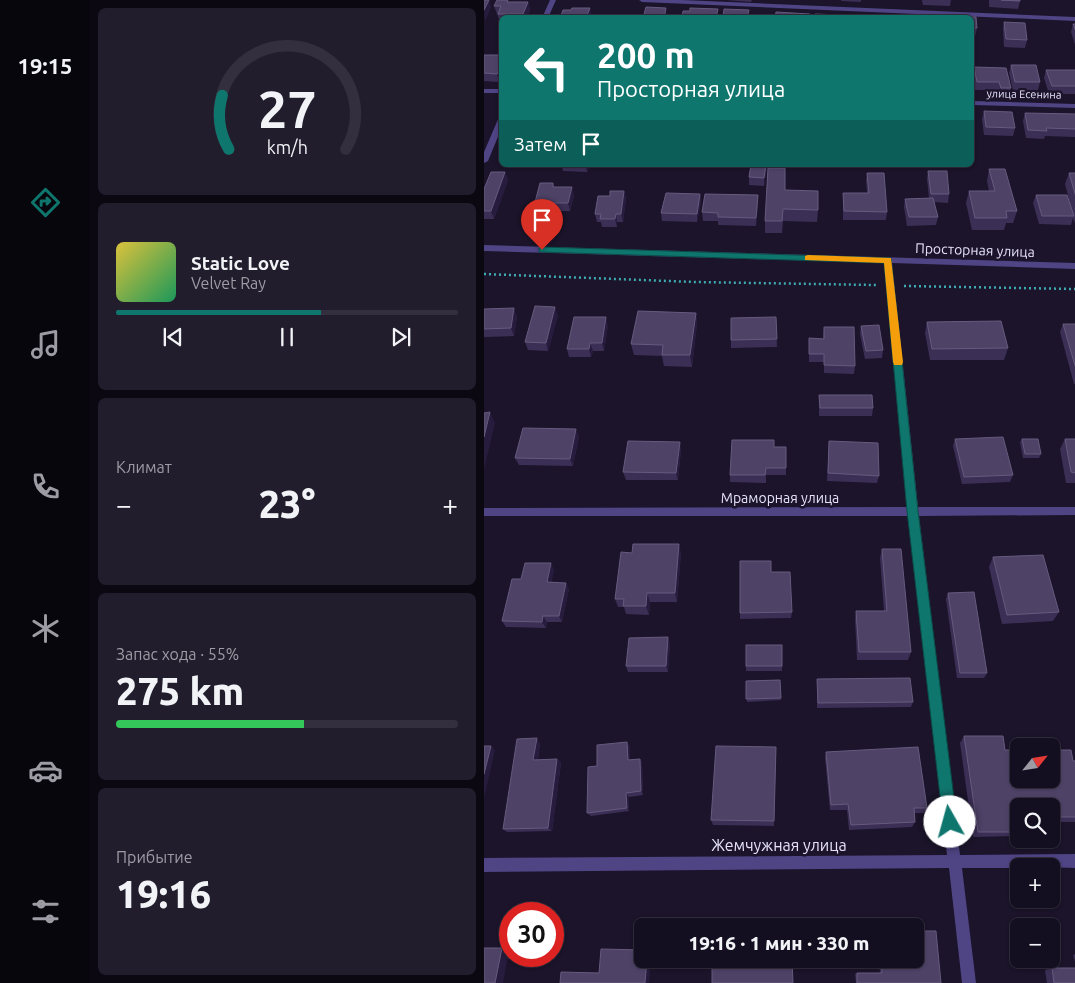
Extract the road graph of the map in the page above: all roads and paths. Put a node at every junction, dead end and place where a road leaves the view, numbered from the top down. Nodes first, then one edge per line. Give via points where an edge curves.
1 (553, 0) edge
2 (642, 0) edge
3 (546, 15) edge
4 (1075, 19) edge
5 (484, 91) edge
6 (499, 91) edge
7 (974, 103) edge
8 (1075, 106) edge
9 (499, 125) edge
10 (484, 161) edge
11 (484, 248) edge
12 (888, 260) junction
13 (1075, 266) edge
14 (484, 274) edge
15 (890, 285) junction
16 (1075, 289) edge
17 (913, 511) junction
18 (1075, 511) edge
19 (484, 512) edge
20 (954, 861) junction
21 (1075, 861) edge
22 (484, 865) edge
23 (969, 983) edge

1 - 3 street
2 - 4 street
5 - 6 street
7 - 8 street, улица Есенина
9 - 10 street
11 - 12 street, Просторная улица
12 - 13 street, Просторная улица
12 - 15 street
14 - 15 path
15 - 16 path
15 - 17 street
17 - 18 street, Мраморная улица
17 - 19 street, Мраморная улица
17 - 20 street
20 - 21 street, Жемчужная улица
20 - 22 street, Жемчужная улица
20 - 23 street

